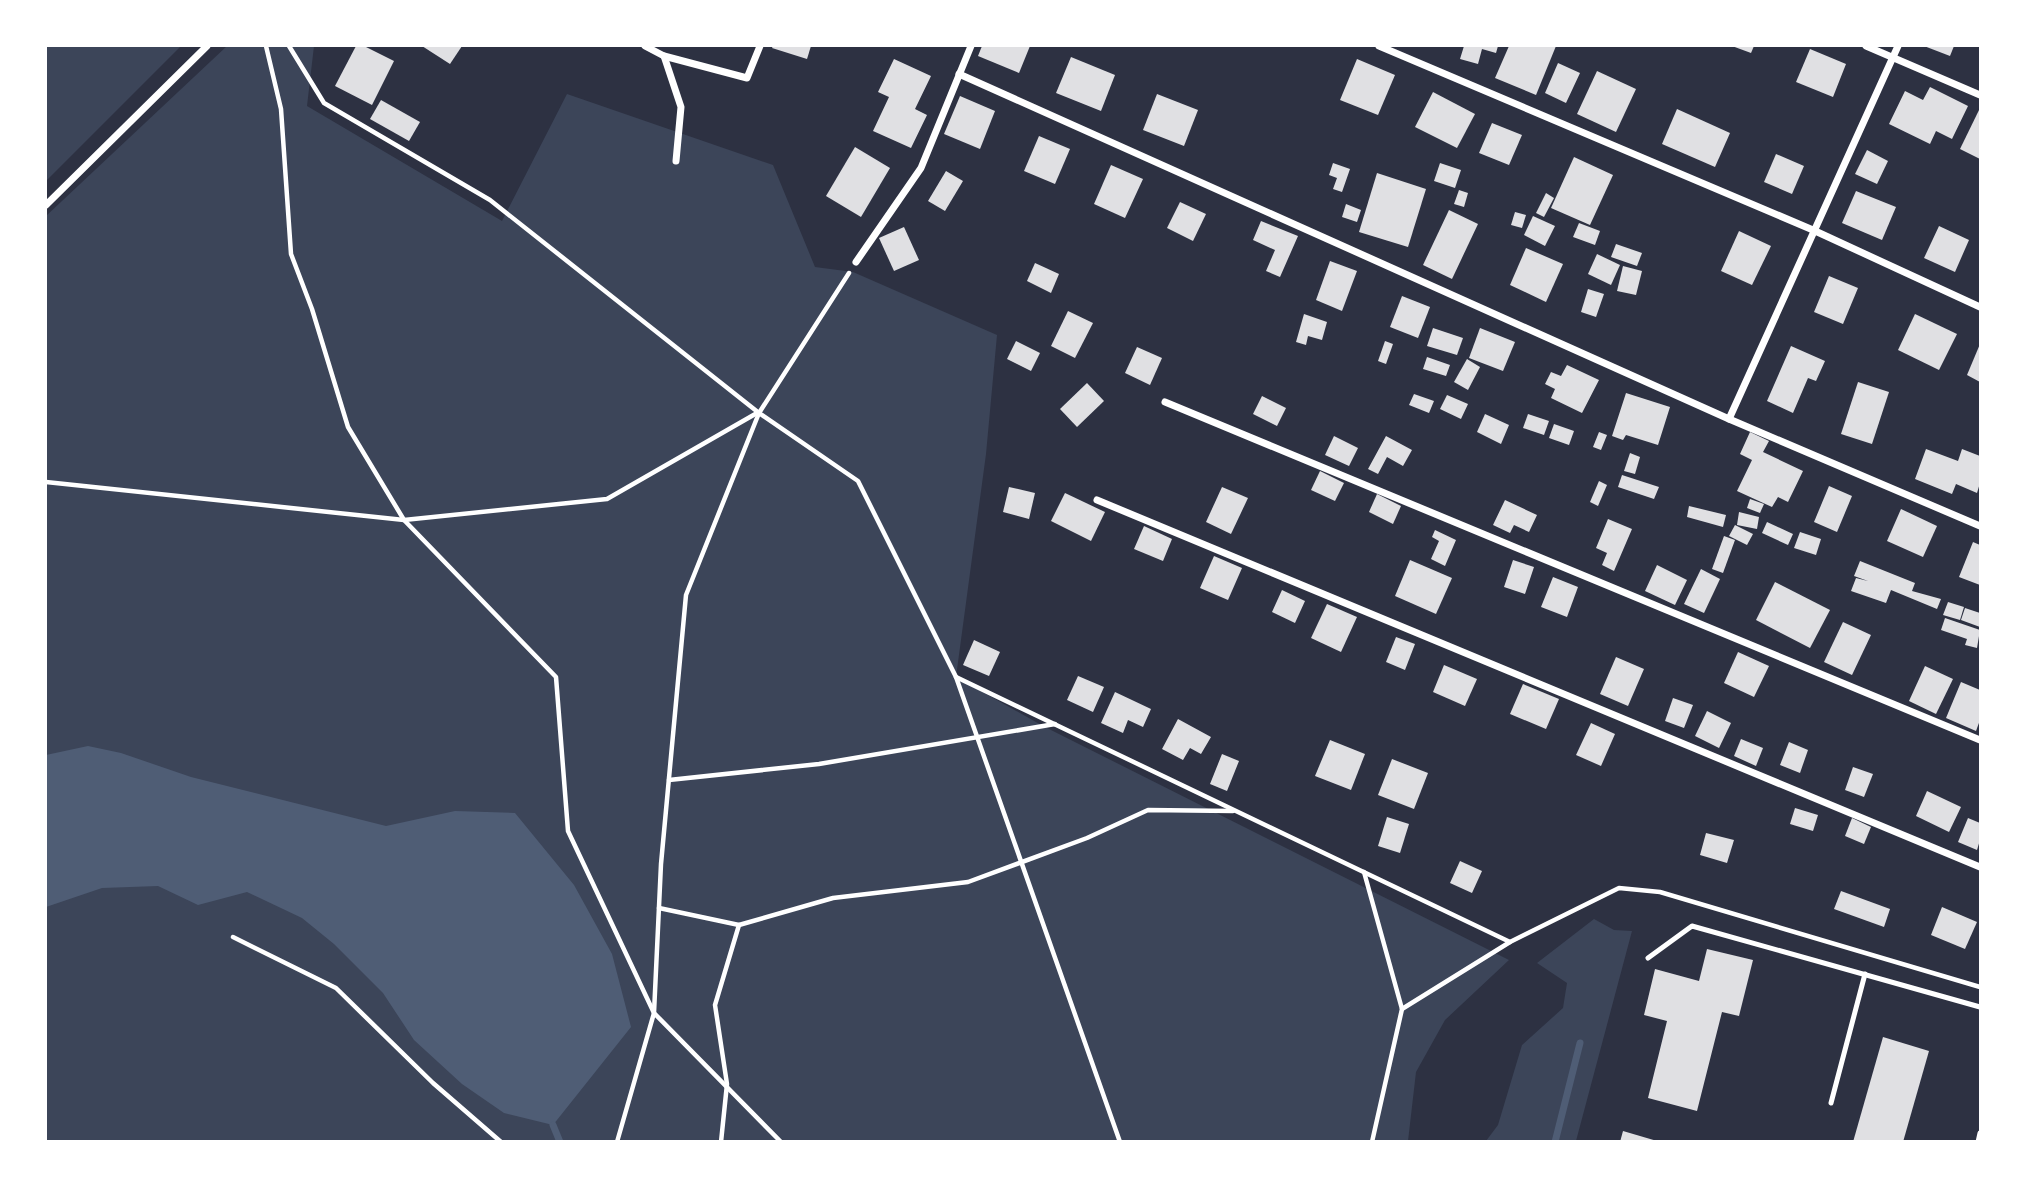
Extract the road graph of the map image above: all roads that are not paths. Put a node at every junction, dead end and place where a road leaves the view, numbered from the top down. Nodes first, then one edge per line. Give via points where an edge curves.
1 (206, 46) edge
2 (645, 46) edge
3 (760, 46) edge
4 (971, 46) edge
5 (1379, 46) edge
6 (1866, 46) edge
7 (1898, 46) edge
8 (664, 56) junction
9 (1893, 57) junction
10 (959, 74) junction
11 (1980, 95) edge
12 (676, 161) dead end
13 (46, 205) edge
14 (1812, 230) junction
15 (856, 262) road end
16 (1980, 307) edge
17 (1165, 402) dead end
18 (1729, 419) junction
19 (1097, 500) dead end
20 (1980, 526) edge
21 (1980, 740) edge
22 (1980, 867) edge
23 (1648, 958) dead end
24 (1865, 974) junction
25 (1980, 1007) edge
26 (1831, 1103) dead end
27 (1980, 1133) edge
28 (1978, 1142) edge

1 - 13 street
2 - 8 street
3 - 8 street via 747,78
4 - 10 street
5 - 14 street
6 - 9 street
7 - 9 street
8 - 12 street via 681,107
9 - 11 street
9 - 14 street
10 - 15 street via 921,168
10 - 18 street
14 - 16 street
14 - 18 street
17 - 21 street
18 - 20 street
19 - 22 street
23 - 24 lane via 1692,926
24 - 25 lane
24 - 26 lane
27 - 28 lane

